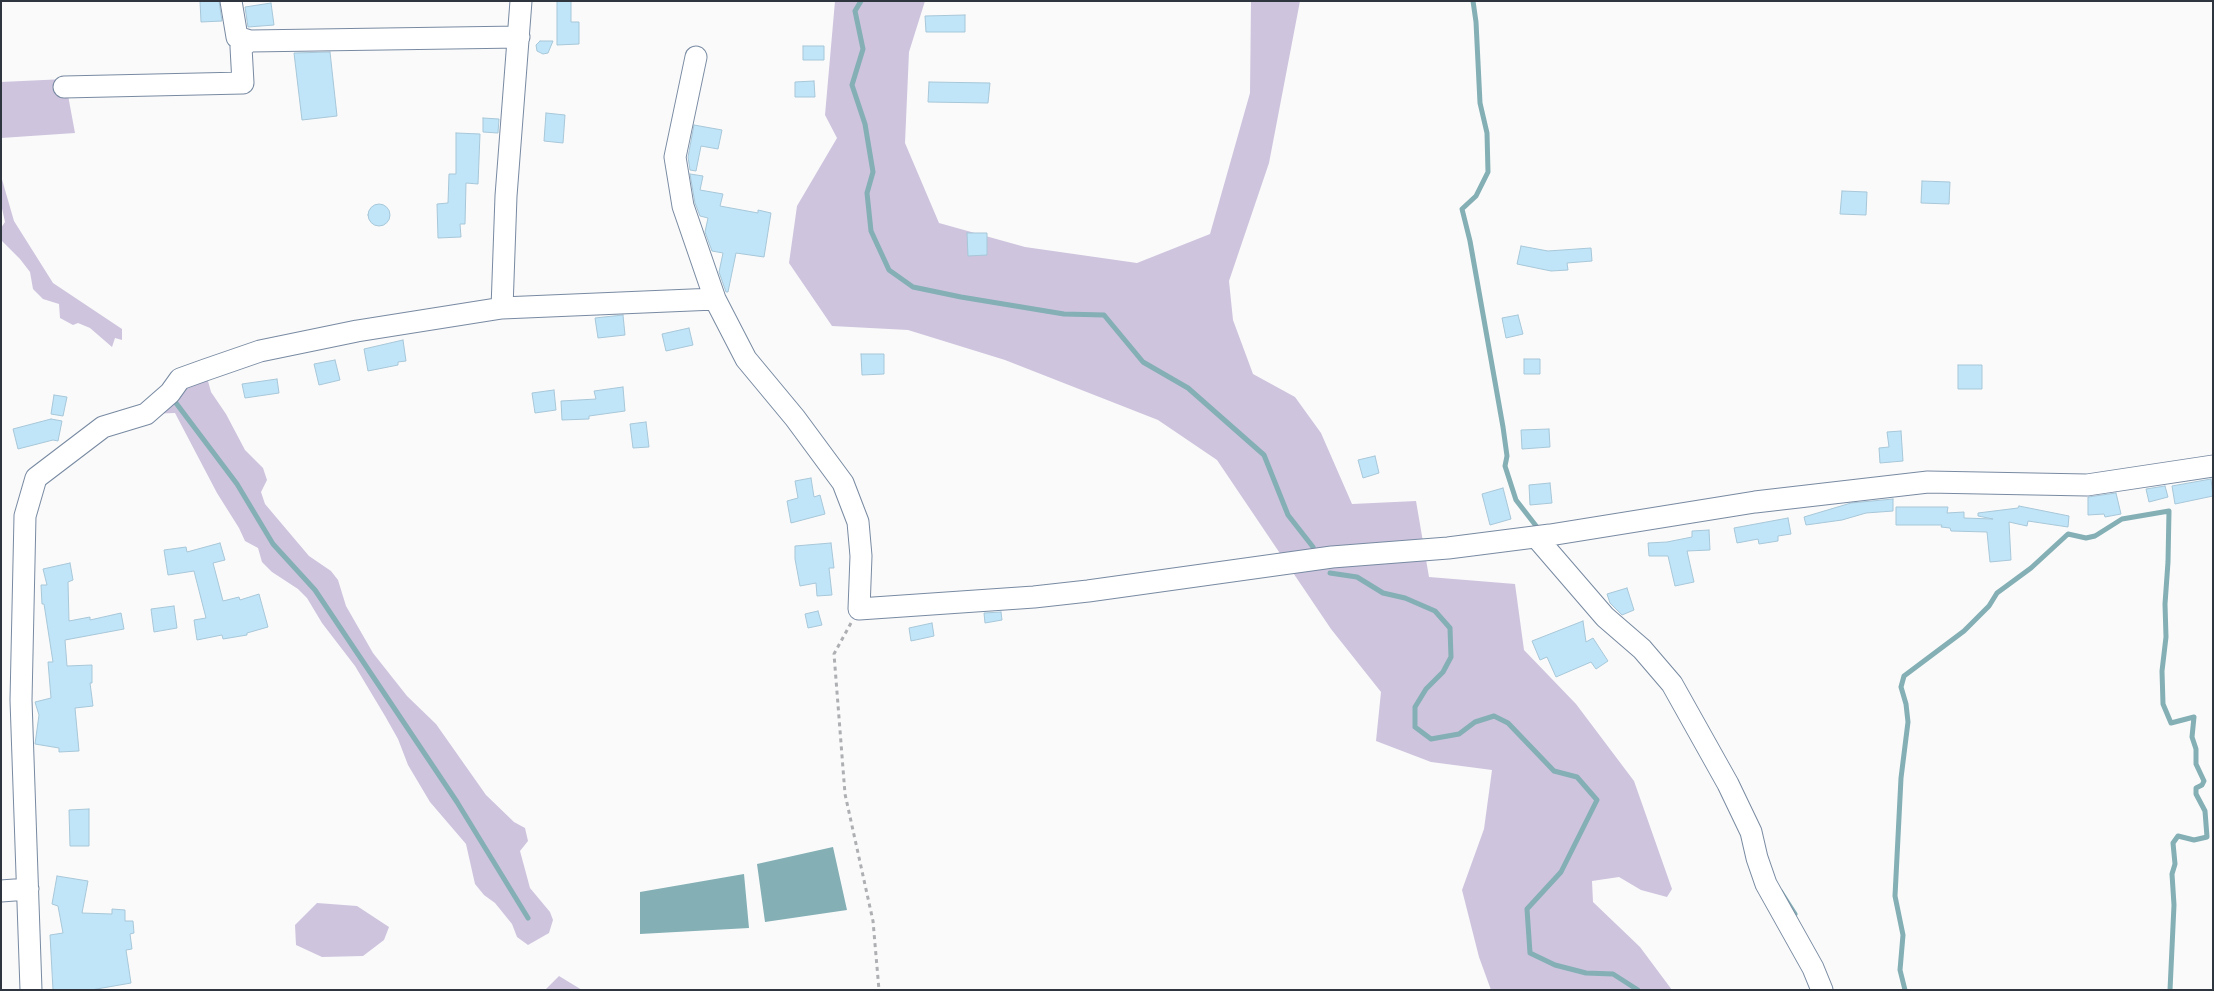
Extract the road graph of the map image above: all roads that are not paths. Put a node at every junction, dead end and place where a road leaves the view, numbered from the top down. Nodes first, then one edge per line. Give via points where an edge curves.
1 (231, 1) edge
2 (521, 1) edge
3 (519, 37) junction
4 (250, 41) junction
5 (696, 57) dead end
6 (64, 87) dead end
7 (715, 299) junction
8 (502, 308) junction
9 (2213, 466) edge
10 (1536, 537) junction
11 (28, 889) junction
12 (1, 890) edge
13 (31, 990) edge
14 (1822, 990) edge

1 - 4 street via 237,37
2 - 3 street
3 - 4 street
3 - 8 street via 506,196
4 - 6 street via 241,47 243,82
5 - 7 street via 675,157 683,206
7 - 8 street
7 - 10 street via 746,359 844,483 858,522 861,556 859,609 1043,596 1332,557
8 - 11 street via 347,333 260,351 180,379 170,393 146,414 103,427 36,478 25,516 21,700
9 - 10 street via 2087,486 1928,482 1755,502
10 - 14 street via 1605,617 1642,649 1672,684 1728,784 1751,832 1766,884
11 - 12 street
11 - 13 street

